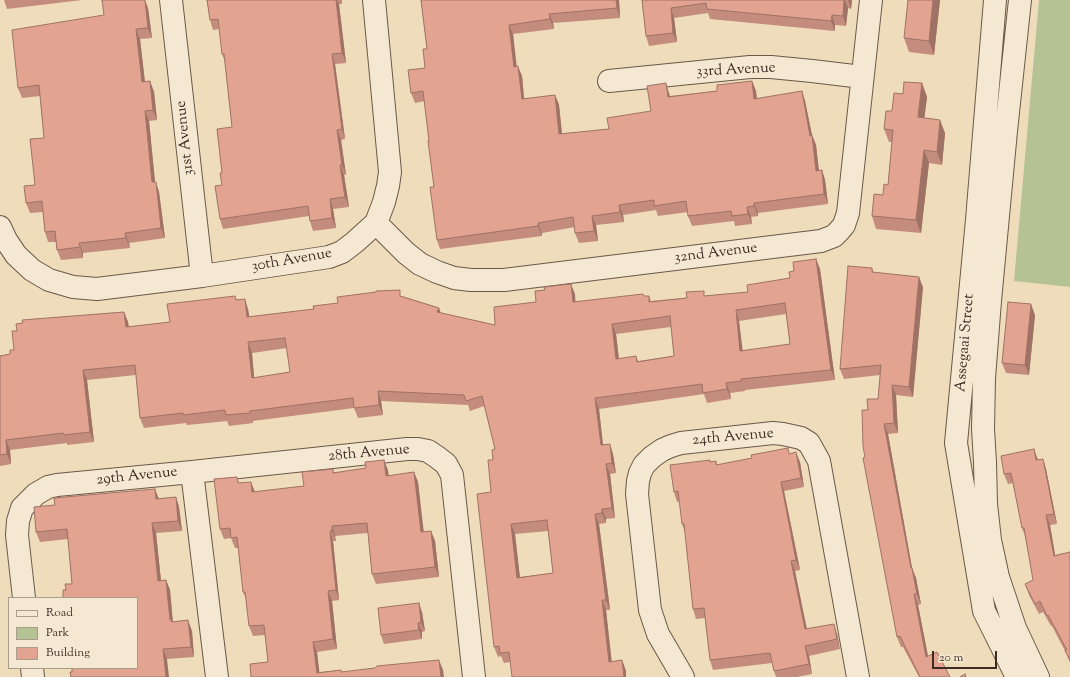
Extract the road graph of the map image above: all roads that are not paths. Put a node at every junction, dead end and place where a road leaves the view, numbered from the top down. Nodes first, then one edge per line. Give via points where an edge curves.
1 (171, 0) edge
2 (374, 0) edge
3 (871, 0) edge
4 (995, 0) edge
5 (1020, 0) edge
6 (862, 77) junction
7 (609, 81) dead end
8 (376, 223) junction
9 (0, 227) edge
10 (202, 276) junction
11 (192, 472) junction
12 (24, 597) edge
13 (217, 677) edge
14 (474, 677) edge
15 (683, 677) edge
16 (858, 677) edge
17 (1017, 677) edge
18 (1038, 677) edge

1 - 10 street, 31st Avenue
2 - 8 street, 30th Avenue via 390,172 384,202
3 - 6 street, 32nd Avenue
4 - 17 street, Assegaai Street via 956,442 984,611
5 - 18 street, Assegaai Street via 990,301 983,429 986,504 998,577 1015,628
6 - 7 street, 33rd Avenue via 750,67
6 - 8 street, 32nd Avenue via 848,213 839,231 821,241 504,280 471,280 454,278 420,264
8 - 10 street, 30th Avenue via 342,252 329,257
9 - 10 street, 30th Avenue via 16,255 32,270 49,280 73,287 97,288
11 - 12 street, 29th Avenue via 57,485 36,494 22,508 18,521 17,535
11 - 13 street, 29th Avenue
11 - 14 street, 28th Avenue via 406,449 428,451 437,457 446,464 452,475
15 - 16 street, 24th Avenue via 658,634 650,610 637,494 640,473 652,457 671,446 773,433 801,438 809,443 819,461

